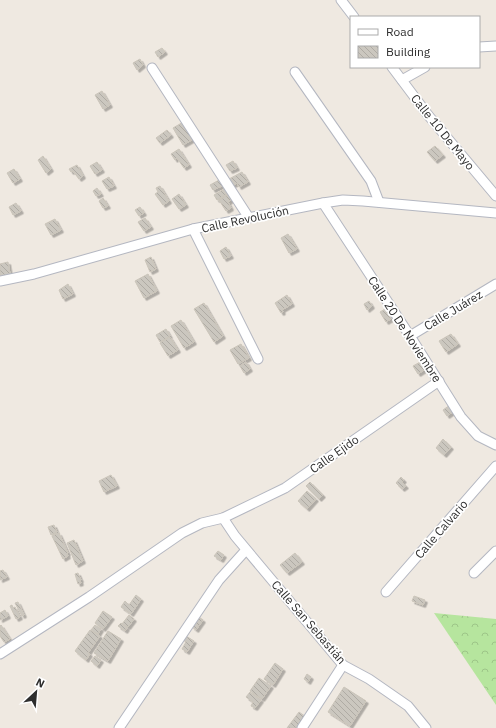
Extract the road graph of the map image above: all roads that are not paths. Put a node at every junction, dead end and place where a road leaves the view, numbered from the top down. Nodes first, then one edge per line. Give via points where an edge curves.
1 (341, 0) edge
2 (353, 16) edge
3 (496, 46) edge
4 (480, 47) edge
5 (152, 68) dead end
6 (393, 68) edge
7 (423, 68) edge
8 (295, 72) dead end
9 (402, 80) junction
10 (496, 196) edge
11 (379, 202) junction
12 (323, 203) junction
13 (496, 213) edge
14 (249, 218) junction
15 (193, 230) junction
16 (0, 281) edge
17 (496, 284) edge
18 (410, 336) junction
19 (258, 359) dead end
20 (439, 381) junction
21 (496, 445) edge
22 (496, 466) edge
23 (223, 518) junction
24 (246, 550) junction
25 (496, 551) edge
26 (474, 573) dead end
27 (386, 592) dead end
28 (0, 654) edge
29 (343, 665) junction
30 (119, 728) edge
31 (302, 728) edge
32 (426, 728) edge

1 - 2 street
3 - 4 street
5 - 14 street
6 - 9 street, Calle 10 De Mayo
7 - 9 street
8 - 11 street via 371,181
9 - 10 street, Calle 10 De Mayo
11 - 12 street, Calle Revolución via 343,200
11 - 13 street, Calle Revolución
12 - 14 street, Calle Revolución
12 - 18 street, Calle 20 De Noviembre
14 - 15 street, Calle Revolución
15 - 16 street, Calle Revolución
15 - 19 street
17 - 18 street, Calle Juárez
18 - 20 street, Calle 20 De Noviembre
20 - 21 street, Calle 20 De Noviembre via 461,417 478,436
20 - 23 street, Calle Ejido via 285,488
22 - 27 street, Calle Calvario
23 - 24 street, Calle San Sebastián
23 - 28 street, Calle Ejido via 202,523 182,532 89,597
24 - 29 street, Calle San Sebastián
24 - 30 street via 219,580
25 - 26 street
29 - 31 street
29 - 32 street, Calle San Sebastián via 369,678 408,706

